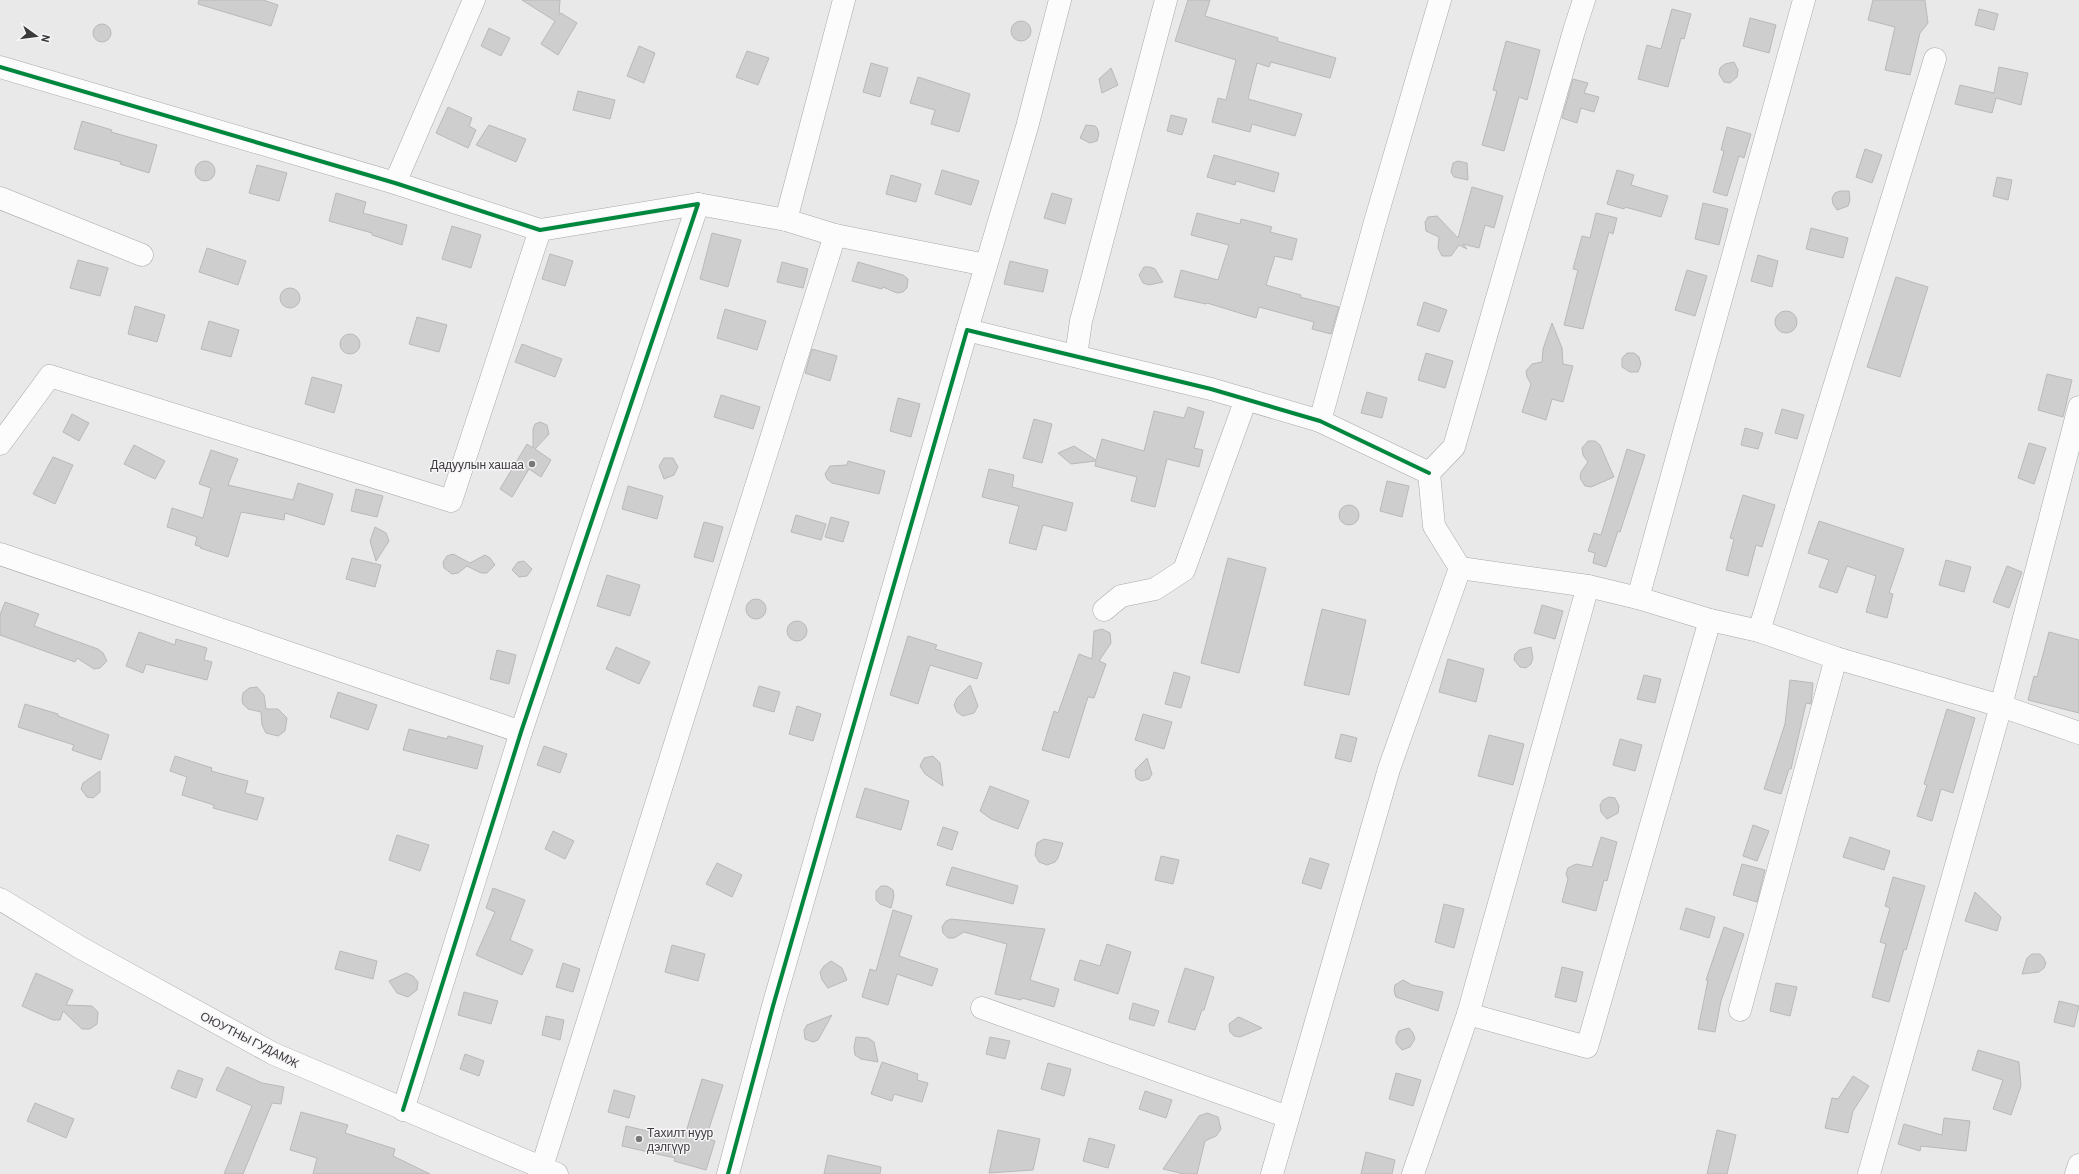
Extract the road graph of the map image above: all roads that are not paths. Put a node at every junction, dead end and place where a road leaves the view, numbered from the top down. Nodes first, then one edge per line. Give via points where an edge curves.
1 (474, 0) edge
2 (844, 0) edge
3 (1060, 0) edge
4 (1166, 0) edge
5 (1440, 0) edge
6 (1584, 0) edge
7 (1804, 0) edge
8 (1935, 59) dead end
9 (0, 67) edge
10 (395, 183) junction
11 (0, 198) edge
12 (698, 204) junction
13 (786, 220) junction
14 (540, 230) junction
15 (835, 235) junction
16 (142, 255) dead end
17 (986, 265) junction
18 (967, 330) junction
19 (1076, 356) junction
20 (1246, 399) junction
21 (2079, 407) edge
22 (1320, 421) junction
23 (0, 444) edge
24 (1429, 473) junction
25 (0, 554) edge
26 (1460, 568) junction
27 (1588, 586) junction
28 (1638, 598) junction
29 (1104, 610) dead end
30 (1710, 620) junction
31 (1759, 631) junction
32 (1836, 658) junction
33 (2001, 706) junction
34 (521, 732) junction
35 (2079, 733) edge
36 (0, 898) edge
37 (982, 1008) dead end
38 (1740, 1010) dead end
39 (1468, 1014) junction
40 (403, 1110) junction
41 (1288, 1117) junction
42 (2079, 1165) edge
43 (549, 1171) edge
44 (728, 1174) edge
45 (1272, 1174) edge
46 (1413, 1174) edge
47 (1869, 1174) edge
48 (2076, 1174) edge

1 - 10 street
2 - 13 street
3 - 17 street via 1027,127
4 - 19 street via 1080,321
5 - 22 street via 1374,222
6 - 24 street via 1454,447
7 - 28 street
8 - 31 street
9 - 10 street
10 - 14 street
11 - 16 street
12 - 13 street
12 - 14 street
12 - 34 street
13 - 15 street
14 - 23 street via 451,501 50,376
15 - 17 street
15 - 43 street
17 - 18 street
18 - 19 street
18 - 44 street
19 - 20 street
20 - 22 street
20 - 29 street via 1184,570 1155,589 1121,596
21 - 33 street
22 - 24 street
24 - 26 street via 1434,526
25 - 34 street
26 - 27 street
26 - 41 street via 1389,769
27 - 28 street
27 - 39 street
28 - 30 street
30 - 31 street
30 - 39 street via 1587,1047
31 - 32 street
32 - 33 street
32 - 38 street
33 - 35 street
33 - 47 street
34 - 40 street
36 - 40 street, ОЮУТНЫ ГУДАМЖ via 81,948 274,1054
37 - 41 street
39 - 46 street
40 - 43 street, ОЮУТНЫ ГУДАМЖ
41 - 45 street
42 - 48 street

